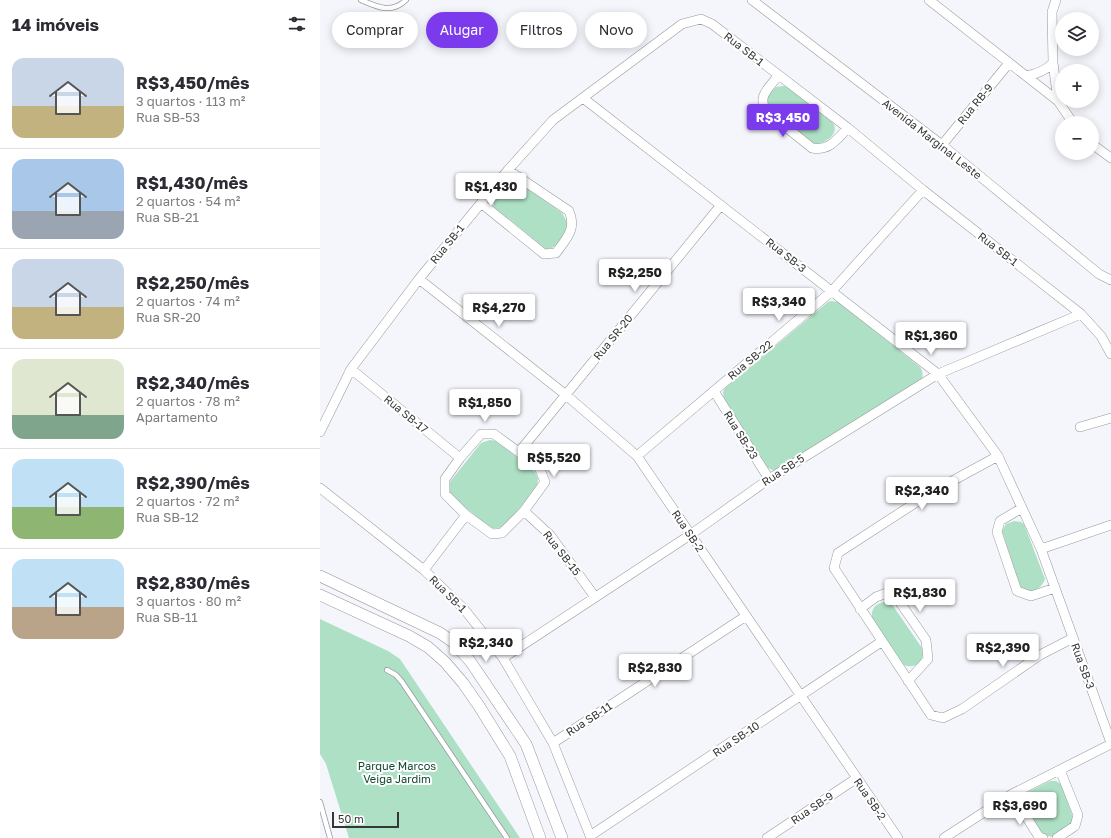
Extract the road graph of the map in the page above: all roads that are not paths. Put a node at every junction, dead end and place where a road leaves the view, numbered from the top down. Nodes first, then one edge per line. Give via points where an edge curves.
1 (361, 0) edge
2 (406, 0) edge
3 (752, 0) edge
4 (929, 0) edge
5 (1056, 0) edge
6 (1009, 63) junction
7 (1053, 63) junction
8 (778, 76) junction
9 (1026, 76) junction
10 (1055, 78) edge
11 (583, 98) junction
12 (1055, 99) edge
13 (848, 128) junction
14 (942, 145) junction
15 (1099, 149) edge
16 (1111, 158) edge
17 (508, 170) junction
18 (923, 190) junction
19 (481, 203) junction
20 (720, 205) junction
21 (419, 278) junction
22 (1111, 280) edge
23 (832, 291) junction
24 (1081, 314) junction
25 (1111, 354) edge
26 (351, 369) junction
27 (938, 374) junction
28 (714, 391) junction
29 (566, 395) junction
30 (1111, 418) edge
31 (1080, 426) dead end
32 (320, 432) edge
33 (519, 452) junction
34 (637, 456) junction
35 (998, 456) junction
36 (460, 458) junction
37 (769, 479) junction
38 (320, 488) edge
39 (1022, 508) junction
40 (524, 511) junction
41 (466, 515) junction
42 (1111, 525) edge
43 (690, 534) junction
44 (1041, 548) junction
45 (424, 570) junction
46 (320, 576) edge
47 (1055, 588) junction
48 (320, 596) edge
49 (595, 597) junction
50 (860, 609) junction
51 (746, 616) junction
52 (1073, 638) junction
53 (881, 642) junction
54 (504, 658) junction
55 (386, 670) dead end
56 (908, 681) junction
57 (801, 696) junction
58 (553, 743) junction
59 (1111, 744) edge
60 (1060, 770) junction
61 (857, 778) junction
62 (1012, 794) junction
63 (320, 802) edge
64 (591, 837) edge
65 (330, 838) edge
66 (507, 838) edge
67 (540, 838) edge
68 (562, 838) edge
69 (767, 838) edge
70 (898, 838) edge
71 (944, 838) edge
72 (1043, 838) edge
73 (1057, 838) edge

1 - 2 lane via 384,8 395,7
3 - 14 street, Avenida Marginal Leste
4 - 6 street
5 - 7 street via 1052,12
6 - 9 street
6 - 14 street, Rua RB-9
7 - 9 street via 1036,75
7 - 10 street
8 - 11 street, Rua SB-1 via 712,24 701,19 682,24
8 - 13 street, Rua SB-1
8 - 13 street via 765,92 762,105 812,148 829,147
9 - 12 street
11 - 17 street, Rua SB-1 via 553,120
11 - 20 street, Rua SB-3
13 - 18 street, Rua SB-1
14 - 22 street, Avenida Marginal Leste via 1099,274
15 - 16 street
17 - 19 street, Rua SB-1
17 - 19 street via 569,211 572,230 556,253 544,254
18 - 23 street, Rua SB-22
18 - 24 street, Rua SB-1
19 - 21 street, Rua SB-1
20 - 23 street, Rua SB-3
20 - 29 street, Rua SR-20
21 - 26 street, Rua SB-1
21 - 29 street, Rua SB-2
23 - 27 street, Rua SB-3
23 - 28 street, Rua SB-22
24 - 25 street, Rua SB-1 via 1102,336
24 - 27 street, Rua SB-5
26 - 32 street, Rua SB-1
26 - 36 street, Rua SB-17
27 - 35 street, Rua SB-3
27 - 37 street, Rua SB-5
28 - 34 street, Rua SB-22
28 - 37 street, Rua SB-23
29 - 33 street, Rua SR-20
29 - 34 street, Rua SB-2
30 - 31 street
33 - 36 street via 494,434 481,434
33 - 40 street via 539,467 545,482
34 - 43 street, Rua SB-2
35 - 39 street, Rua SB-3
35 - 50 street via 932,492 838,553 834,568
36 - 41 street via 445,479 445,494
37 - 43 street, Rua SB-5
38 - 45 street, Rua SB-1
39 - 44 street, Rua SB-3
39 - 47 street via 1000,521 997,532 1017,591 1031,596
40 - 41 street via 502,533 492,534
40 - 49 street, Rua SB-15 via 550,535
41 - 45 street
42 - 44 street
43 - 49 street, Rua SB-5
43 - 51 street, Rua SB-2
44 - 47 street, Rua SB-3
45 - 54 street, Rua SB-1 via 464,609
46 - 68 street via 440,633 453,642 470,660 526,744
47 - 52 street, Rua SB-3
48 - 67 street via 409,636 428,647 445,662 471,694 510,756
49 - 54 street, Rua SB-5
50 - 53 street
50 - 56 street via 892,591 926,640 928,659
51 - 57 street, Rua SB-2
51 - 58 street, Rua SB-11
52 - 56 street via 1040,656 962,709 943,718 931,715
52 - 59 street, Rua SB-3
53 - 56 street
53 - 57 street, Rua SB-10
54 - 58 street, Rua SB-1
55 - 66 lane via 402,682
57 - 61 street, Rua SB-2
57 - 64 street, Rua SB-10
58 - 64 street, Rua SB-1
59 - 60 street
60 - 62 street
60 - 73 street via 1078,815 1075,826
61 - 69 street, Rua SB-9
61 - 70 street, Rua SB-2
62 - 71 street
62 - 72 street via 1039,837
63 - 65 lane

